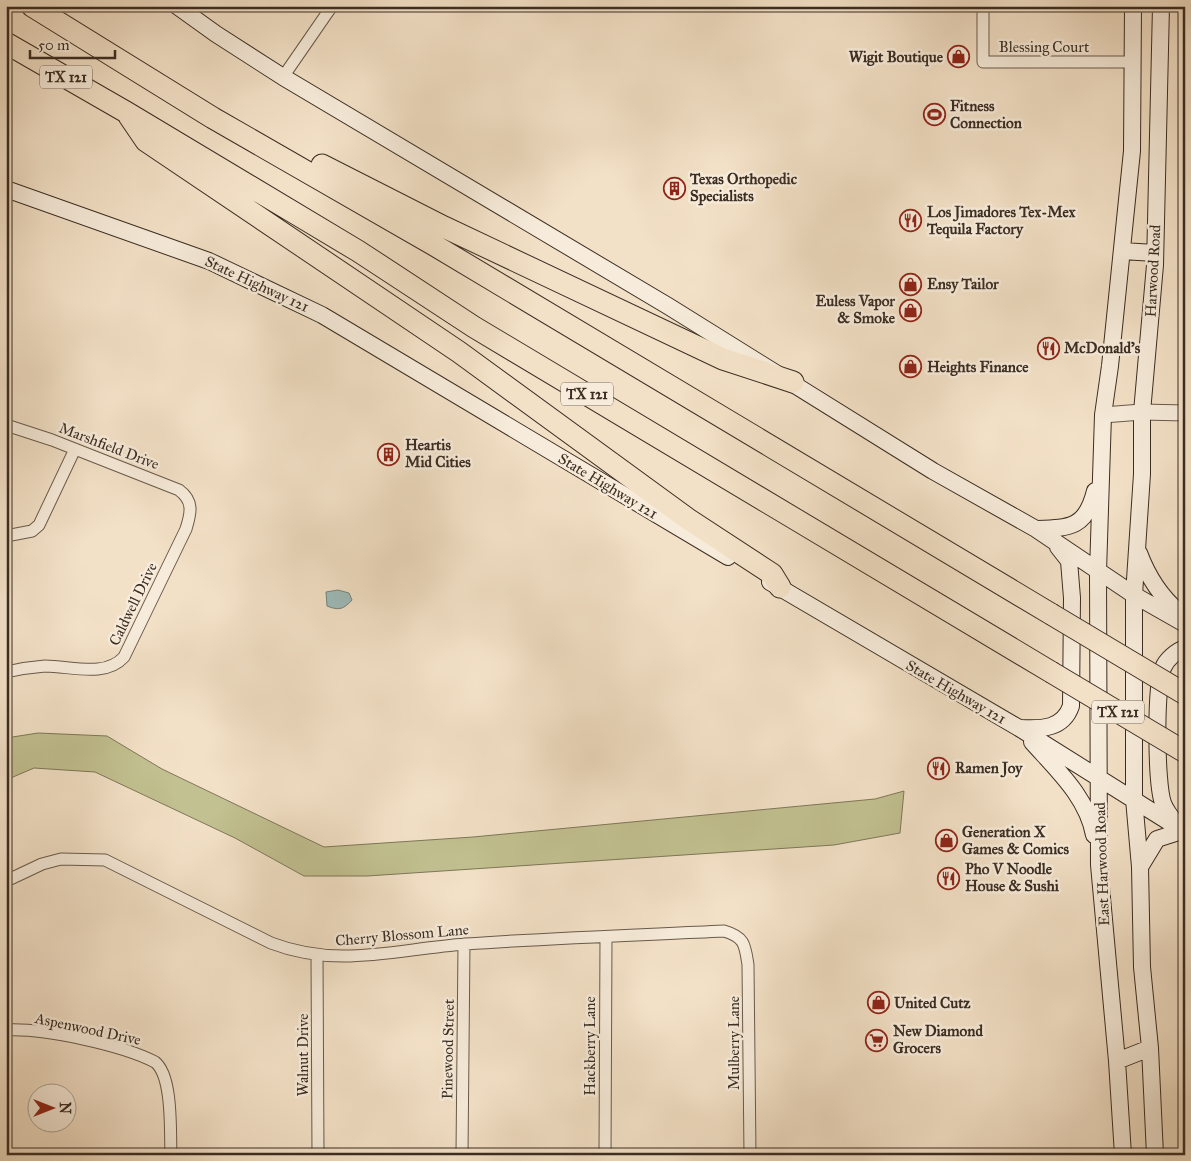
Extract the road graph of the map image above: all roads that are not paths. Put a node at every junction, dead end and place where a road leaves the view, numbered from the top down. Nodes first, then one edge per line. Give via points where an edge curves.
1 (32, 6) edge
2 (177, 6) edge
3 (332, 6) edge
4 (983, 6) edge
5 (1132, 6) edge
6 (1161, 6) edge
7 (6, 43) edge
8 (1132, 62) junction
9 (1160, 63) junction
10 (283, 77) junction
11 (126, 112) junction
12 (213, 118) junction
13 (6, 189) edge
14 (1122, 251) junction
15 (1155, 253) junction
16 (793, 382) junction
17 (1142, 412) junction
18 (1185, 413) edge
19 (1103, 415) junction
20 (6, 425) edge
21 (75, 449) junction
22 (1100, 471) junction
23 (190, 507) joint
24 (1036, 529) junction
25 (6, 536) edge
26 (1138, 548) junction
27 (1098, 572) junction
28 (780, 588) junction
29 (1134, 595) junction
30 (1185, 617) edge
31 (1185, 624) edge
32 (1185, 648) edge
33 (6, 672) edge
34 (1185, 694) edge
35 (1019, 728) junction
36 (1185, 752) edge
37 (1100, 778) junction
38 (1134, 799) junction
39 (1184, 832) edge
40 (1099, 865) junction
41 (1140, 867) junction
42 (6, 881) edge
43 (736, 934) joint
44 (606, 937) junction
45 (464, 944) junction
46 (317, 955) junction
47 (6, 1030) edge
48 (1150, 1048) junction
49 (1117, 1061) junction
50 (171, 1155) edge
51 (318, 1155) edge
52 (462, 1155) edge
53 (605, 1155) edge
54 (750, 1155) edge
55 (1123, 1155) edge
56 (1155, 1155) edge

1 - 12 highway, TX 121
2 - 10 main road
3 - 10 street
4 - 8 street, Blessing Court via 983,62
5 - 8 main road, Harwood Road
6 - 9 main road, Harwood Road
7 - 11 highway, TX 121
8 - 9 main road
8 - 14 main road, Harwood Road via 1132,151
9 - 15 main road, Harwood Road
10 - 16 main road
11 - 28 highway via 146,141 459,352 688,519 772,574
11 - 36 highway, TX 121, bridge via 358,251 474,327
12 - 16 highway via 242,121 444,227 723,359
12 - 34 highway, TX 121, bridge via 434,245
13 - 28 main road, State Highway 121 via 209,262 322,315
14 - 15 main road
14 - 19 main road, Harwood Road
15 - 17 main road, Harwood Road
16 - 24 main road via 933,471
17 - 18 street
17 - 19 street
17 - 26 main road, Harwood Road
19 - 22 main road, Harwood Road
20 - 21 street, Marshfield Drive
21 - 23 street, Marshfield Drive via 179,490 187,496
21 - 25 street via 39,525 32,531
22 - 24 main road via 1091,509 1081,521 1067,528
22 - 27 main road, Harwood Road
23 - 33 street, Caldwell Drive via 186,529 118,664 97,669 45,666
24 - 27 main road
24 - 35 main road via 1063,552 1068,561 1072,598 1071,706 1058,724 1042,729
26 - 29 main road, Harwood Road
26 - 30 main road via 1146,572 1163,598
27 - 29 main road
27 - 37 main road, East Harwood Road
28 - 35 main road, State Highway 121
29 - 31 main road
29 - 38 main road
32 - 39 main road via 1174,654 1163,668 1157,695 1159,780 1163,803
35 - 37 main road, State Highway 121
35 - 40 main road via 1076,791 1091,820
37 - 38 main road, State Highway 121
37 - 40 main road, East Harwood Road
38 - 39 main road, State Highway 121
38 - 41 main road
39 - 41 main road via 1157,839
40 - 49 main road, East Harwood Road
41 - 48 main road via 1142,967
42 - 46 street, Cherry Blossom Lane via 42,864 62,859 104,860 270,943
43 - 44 street, Cherry Blossom Lane via 724,931
43 - 54 street, Mulberry Lane via 741,938 748,965
44 - 45 street, Cherry Blossom Lane
44 - 53 street, Hackberry Lane
45 - 46 street, Cherry Blossom Lane via 364,956
45 - 52 street, Pinewood Street
46 - 51 street, Walnut Drive
47 - 50 street, Aspenwood Drive via 64,1036 112,1047 162,1067 168,1099
48 - 49 main road
48 - 56 main road
49 - 55 main road, East Harwood Road

